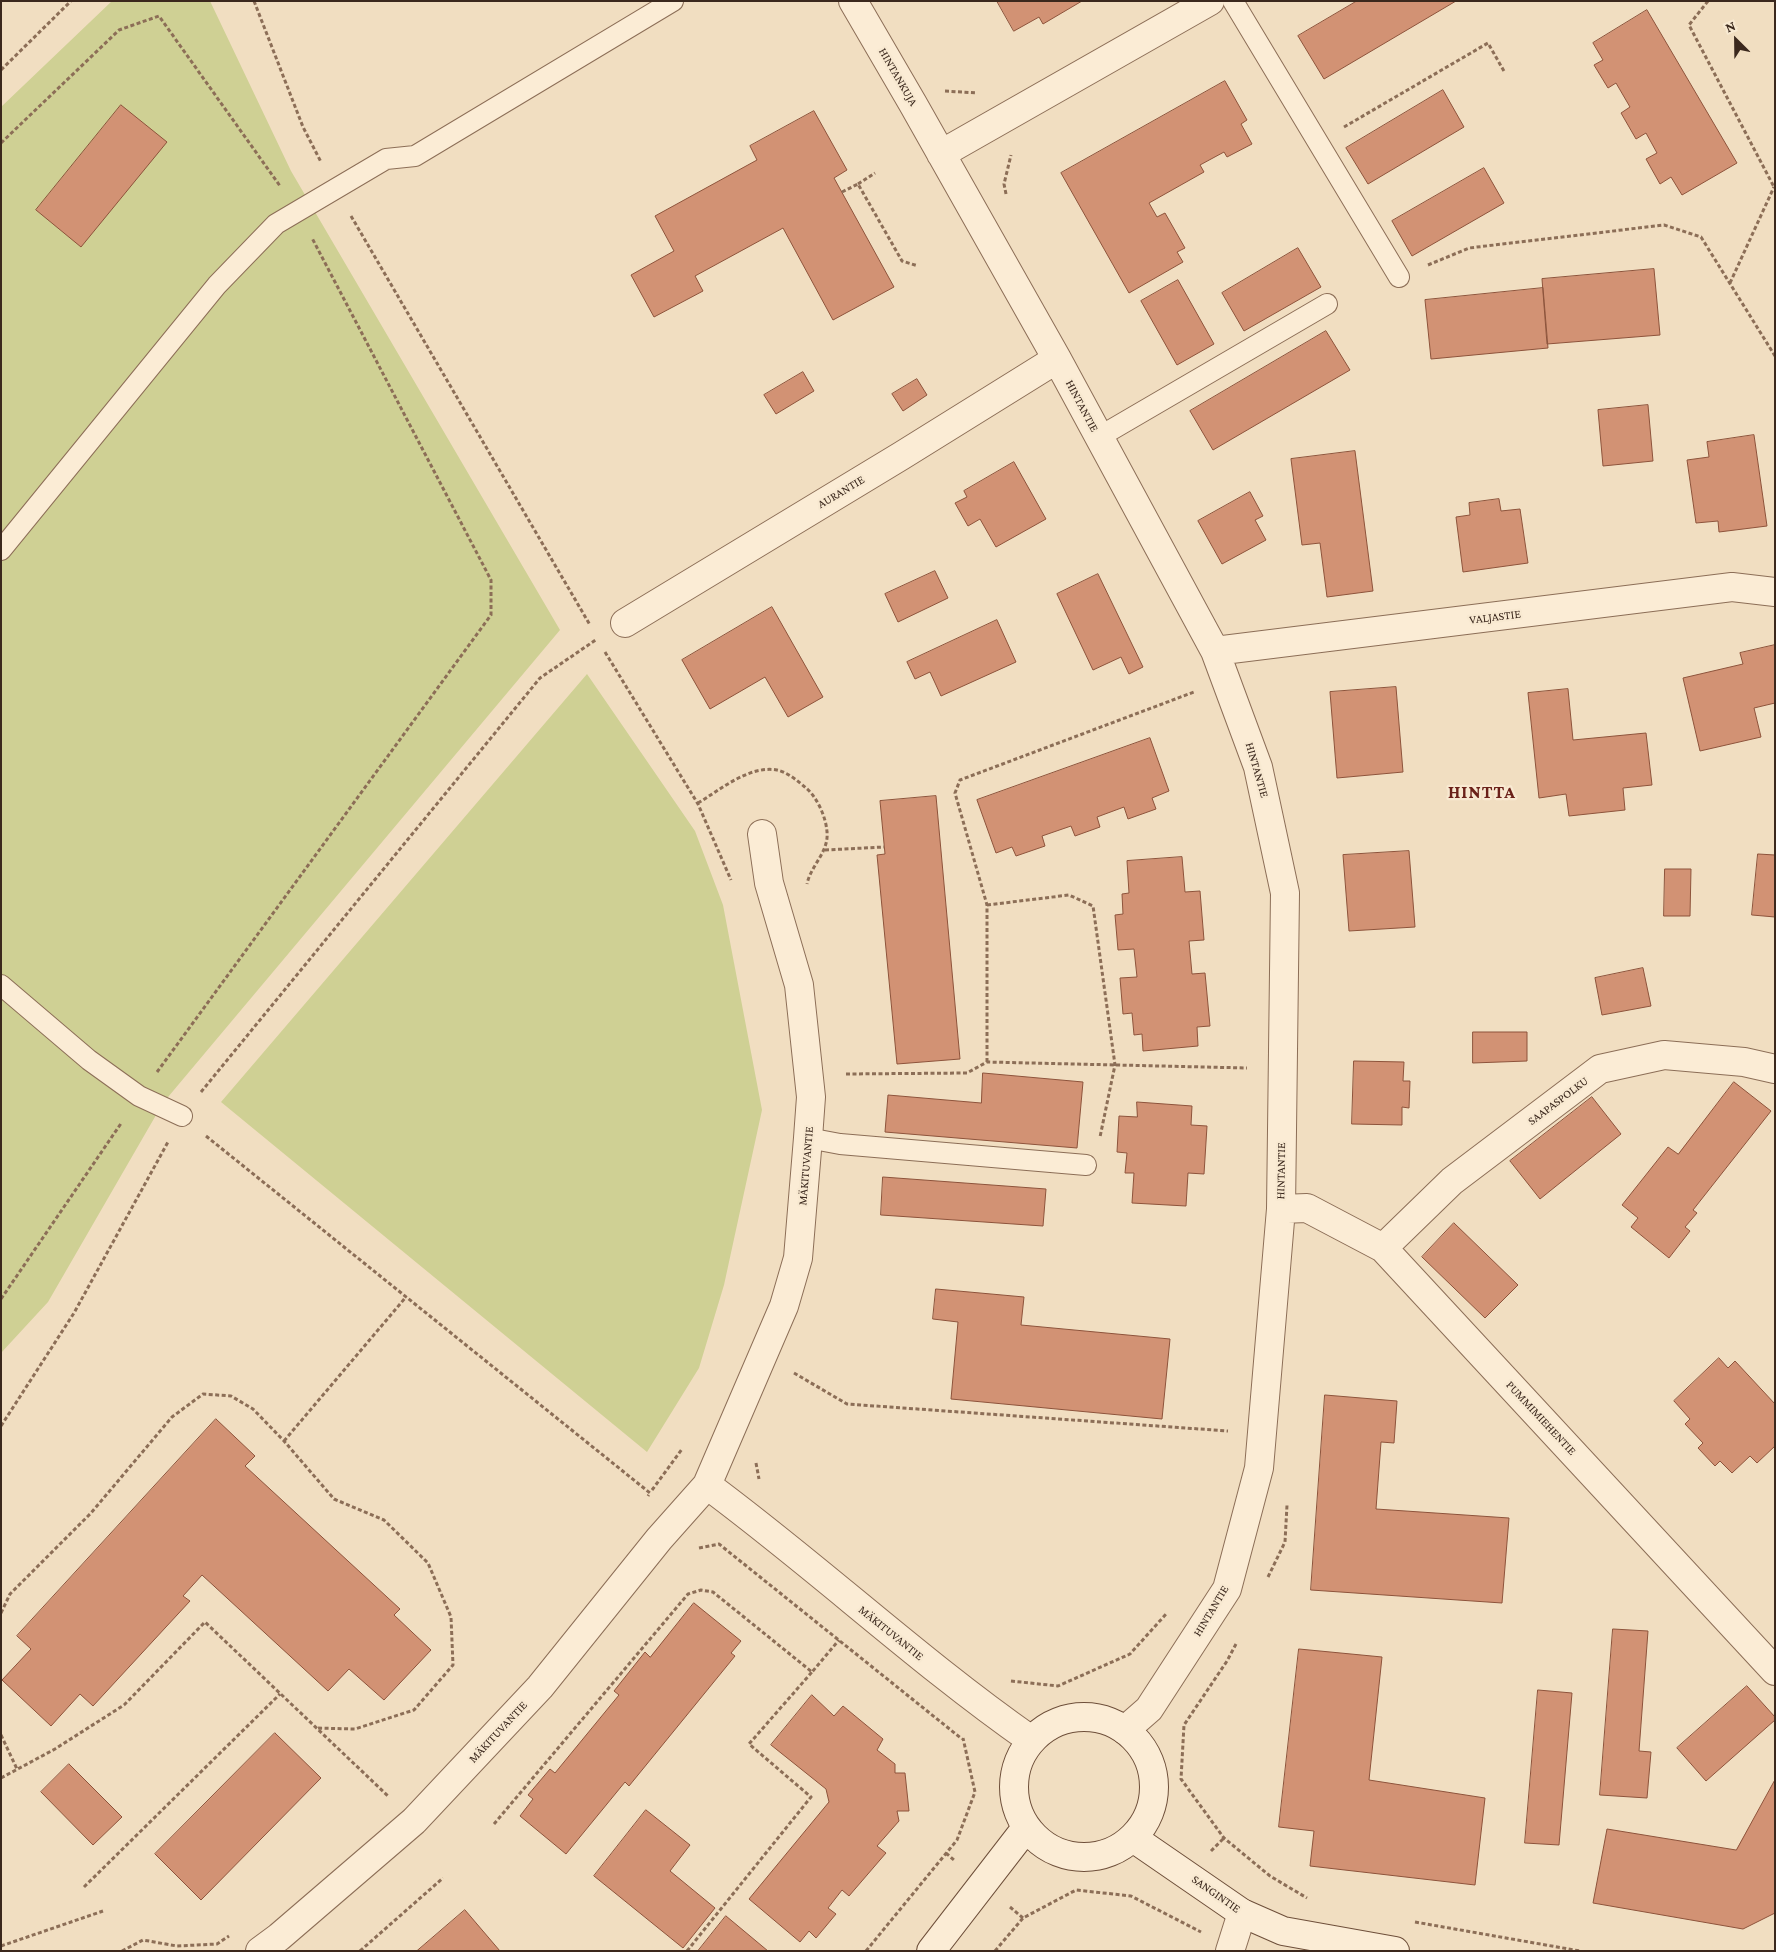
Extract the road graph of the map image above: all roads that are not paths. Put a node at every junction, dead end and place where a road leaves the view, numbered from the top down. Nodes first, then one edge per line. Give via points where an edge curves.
1 (673, 1) edge
2 (853, 1) edge
3 (1210, 1) edge
4 (1233, 1) edge
5 (941, 154) junction
6 (1399, 277) road end
7 (1327, 304) dead end
8 (1057, 359) junction
9 (1099, 437) junction
10 (1, 550) edge
11 (1775, 592) edge
12 (625, 623) road end
13 (1215, 651) junction
14 (762, 834) dead end
15 (1, 985) edge
16 (1775, 1069) edge
17 (182, 1116) road end
18 (808, 1138) junction
19 (1086, 1165) road end
20 (1281, 1209) junction
21 (1383, 1248) junction
22 (707, 1485) junction
23 (1775, 1671) edge
24 (1125, 1730) junction
25 (1032, 1740) junction
26 (1026, 1828) junction
27 (1133, 1838) junction
28 (1242, 1913) junction
29 (1230, 1950) edge
30 (260, 1951) edge
31 (931, 1951) edge
32 (1395, 1951) edge

1 - 10 lane via 415,156 386,159 276,224 217,286
2 - 5 street, HINTANKUJA
3 - 5 street
4 - 6 lane
5 - 8 street, HINTANTIE
7 - 9 lane
8 - 9 street, HINTANTIE
8 - 12 street, AURANTIE
9 - 13 street, HINTANTIE
11 - 13 street, VALJASTIE via 1732,587
13 - 20 street, HINTANTIE via 1258,767 1285,893
14 - 18 street, MÄKITUVANTIE via 769,883 799,985 811,1097
15 - 17 lane via 89,1060 139,1096
16 - 21 street, SAAPASPOLKU via 1744,1062 1664,1055 1600,1070 1452,1181
18 - 19 lane via 840,1144
18 - 22 street, MÄKITUVANTIE via 798,1258 784,1306
20 - 21 street, PUMMIMIEHENTIE via 1307,1208
20 - 24 street, HINTANTIE via 1259,1468 1227,1589 1148,1709
21 - 23 street, PUMMIMIEHENTIE
22 - 25 street, MÄKITUVANTIE via 986,1708
22 - 30 street, MÄKITUVANTIE via 659,1539 540,1687 414,1821
24 - 25 street via 1102,1719 1078,1717 1054,1723
24 - 27 street via 1147,1756 1154,1780 1154,1795 1147,1818
25 - 26 street via 1018,1760 1013,1782 1016,1806
26 - 27 street via 1044,1845 1066,1856 1080,1858 1104,1855
26 - 31 street
27 - 28 street, SANGINTIE
28 - 29 street
28 - 32 street, SANGINTIE via 1283,1931

